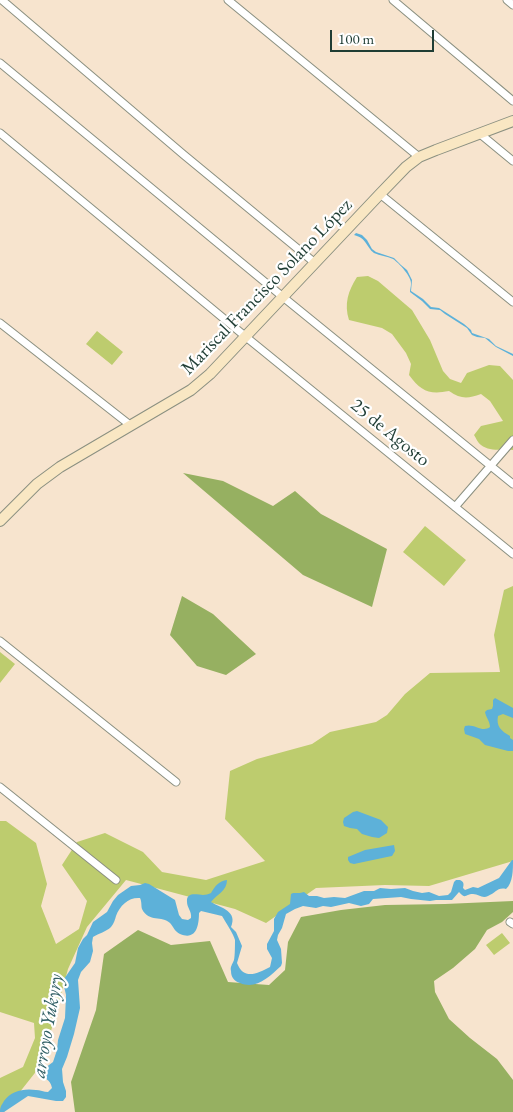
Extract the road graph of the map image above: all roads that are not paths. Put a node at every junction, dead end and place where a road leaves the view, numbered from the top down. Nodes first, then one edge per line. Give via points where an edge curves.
1 (2, 0) edge
2 (228, 0) edge
3 (393, 0) edge
4 (507, 0) edge
5 (513, 5) edge
6 (0, 63) edge
7 (513, 101) edge
8 (513, 121) edge
9 (0, 133) edge
10 (479, 133) junction
11 (420, 158) junction
12 (513, 161) edge
13 (380, 194) junction
14 (315, 263) junction
15 (283, 297) junction
16 (513, 302) edge
17 (0, 323) edge
18 (246, 337) junction
19 (130, 425) junction
20 (513, 440) edge
21 (490, 466) junction
22 (513, 484) edge
23 (456, 507) junction
24 (0, 521) edge
25 (513, 554) edge
26 (0, 641) edge
27 (176, 782) dead end
28 (0, 787) edge
29 (116, 880) dead end

1 - 14 street
2 - 11 street
3 - 7 street
4 - 5 street
6 - 15 street
8 - 10 main road, Mariscal Francisco Solano López
9 - 18 street, 25 de Agosto
10 - 11 main road, Mariscal Francisco Solano López
10 - 12 street
11 - 13 main road, Mariscal Francisco Solano López via 404,169
13 - 14 main road, Mariscal Francisco Solano López
13 - 16 street
14 - 15 main road, Mariscal Francisco Solano López
15 - 18 main road, Mariscal Francisco Solano López
15 - 21 street
17 - 19 street
18 - 19 main road, Mariscal Francisco Solano López via 192,390
18 - 23 street, 25 de Agosto
19 - 24 main road, Mariscal Francisco Solano López via 50,474
20 - 21 street
21 - 22 street
21 - 23 street
23 - 25 street, 25 de Agosto
26 - 27 street
28 - 29 street

